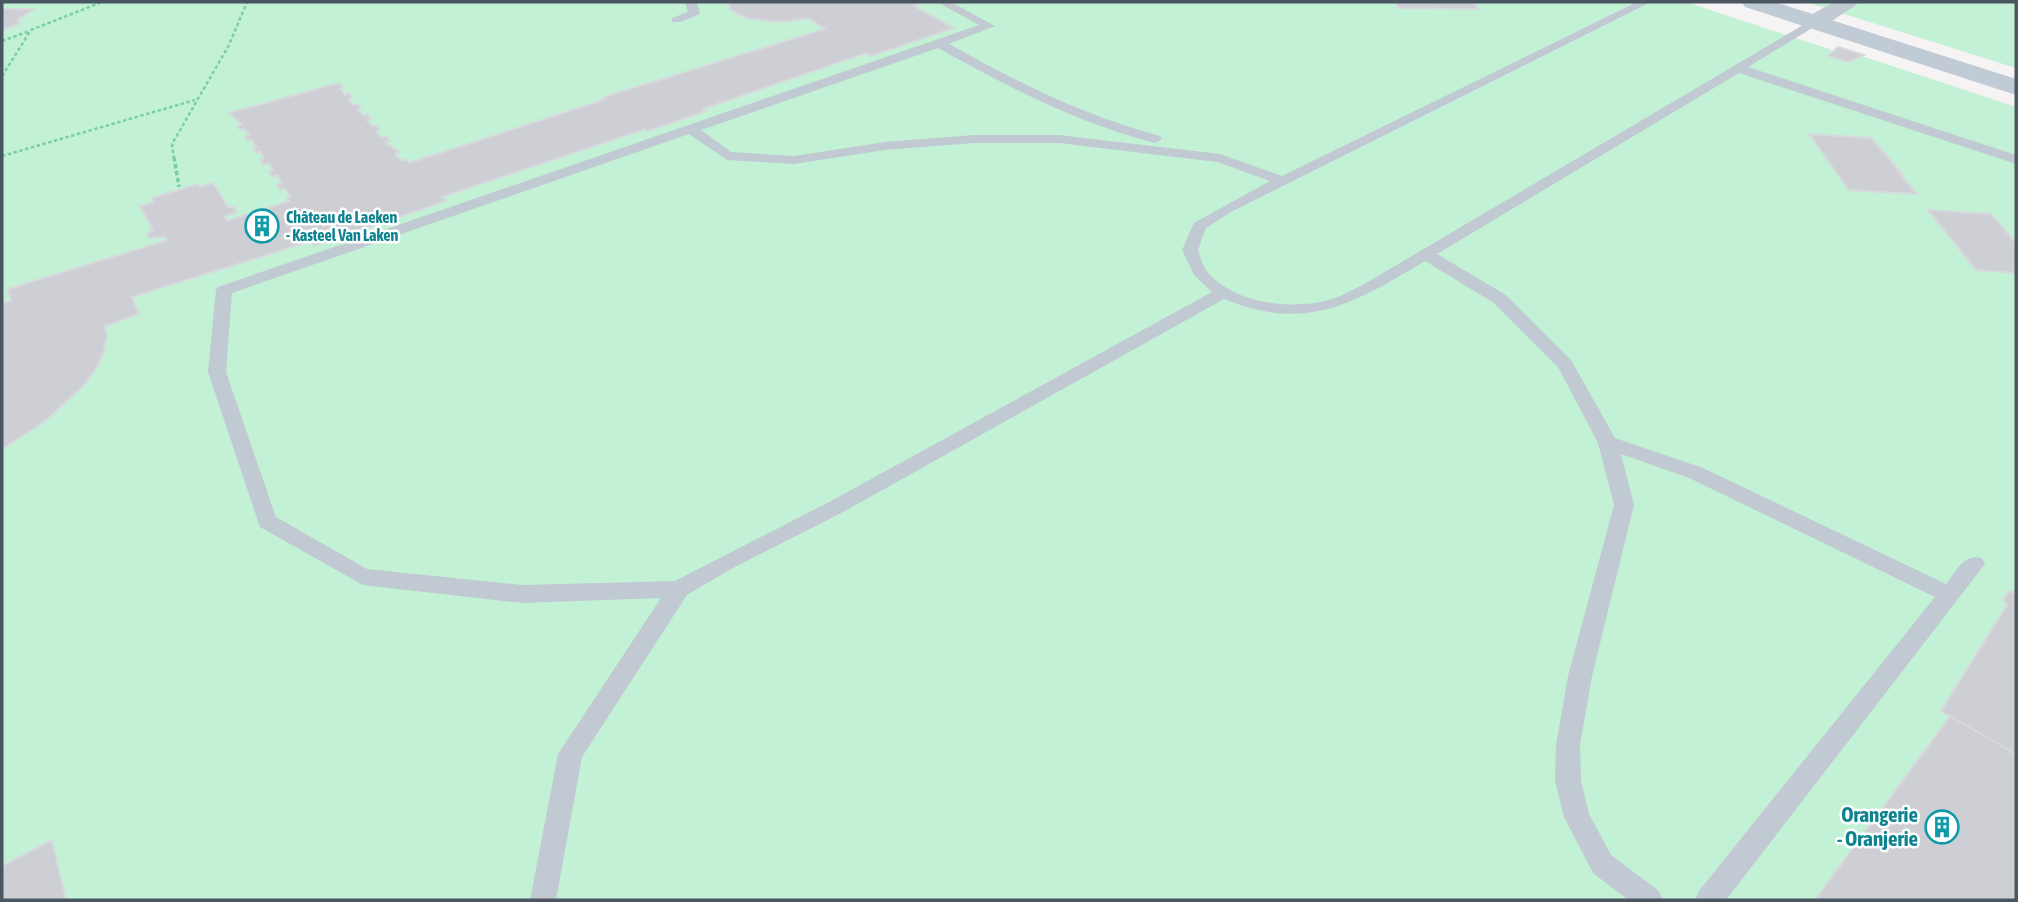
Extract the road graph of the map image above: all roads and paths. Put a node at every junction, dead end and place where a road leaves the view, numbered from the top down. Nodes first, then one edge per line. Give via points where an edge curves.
1 (102, 2) edge
2 (247, 2) edge
3 (691, 2) edge
4 (943, 2) edge
5 (1645, 2) edge
6 (1753, 2) edge
7 (1849, 2) edge
8 (676, 20) dead end
9 (1815, 22) junction
10 (31, 30) junction
11 (2, 41) edge
12 (939, 43) junction
13 (1737, 68) junction
14 (2, 76) edge
15 (2016, 87) edge
16 (196, 100) junction
17 (691, 129) junction
18 (2, 156) edge
19 (1220, 158) junction
20 (2016, 160) edge
21 (1283, 181) junction
22 (179, 187) dead end
23 (1425, 254) junction
24 (1222, 293) junction
25 (1608, 443) junction
26 (1974, 564) dead end
27 (679, 589) junction
28 (1950, 595) junction
29 (543, 900) edge
30 (1649, 900) edge
31 (1709, 900) edge

1 - 10 path
2 - 16 path via 229,45
3 - 8 lane via 694,14
4 - 12 lane via 989,26
5 - 21 lane
6 - 9 main road
7 - 9 street
9 - 13 lane
9 - 15 main road
10 - 11 path
10 - 14 path
12 - 17 lane
12 - 19 lane via 1029,93 1102,124
13 - 20 lane
13 - 23 lane
16 - 18 path
16 - 22 path via 172,144
17 - 19 lane via 727,156 794,160 974,139 1059,139
17 - 27 lane via 224,290 217,372 267,522 363,577 522,594
19 - 21 lane
21 - 24 lane via 1199,226 1190,250 1199,272
23 - 24 lane via 1333,304 1286,309
23 - 25 lane via 1500,299 1565,364
24 - 27 lane
25 - 28 lane via 1696,473
25 - 30 lane via 1624,505 1580,676 1567,745 1568,781 1577,817 1602,864
26 - 28 lane
27 - 29 lane via 570,754
28 - 31 lane

